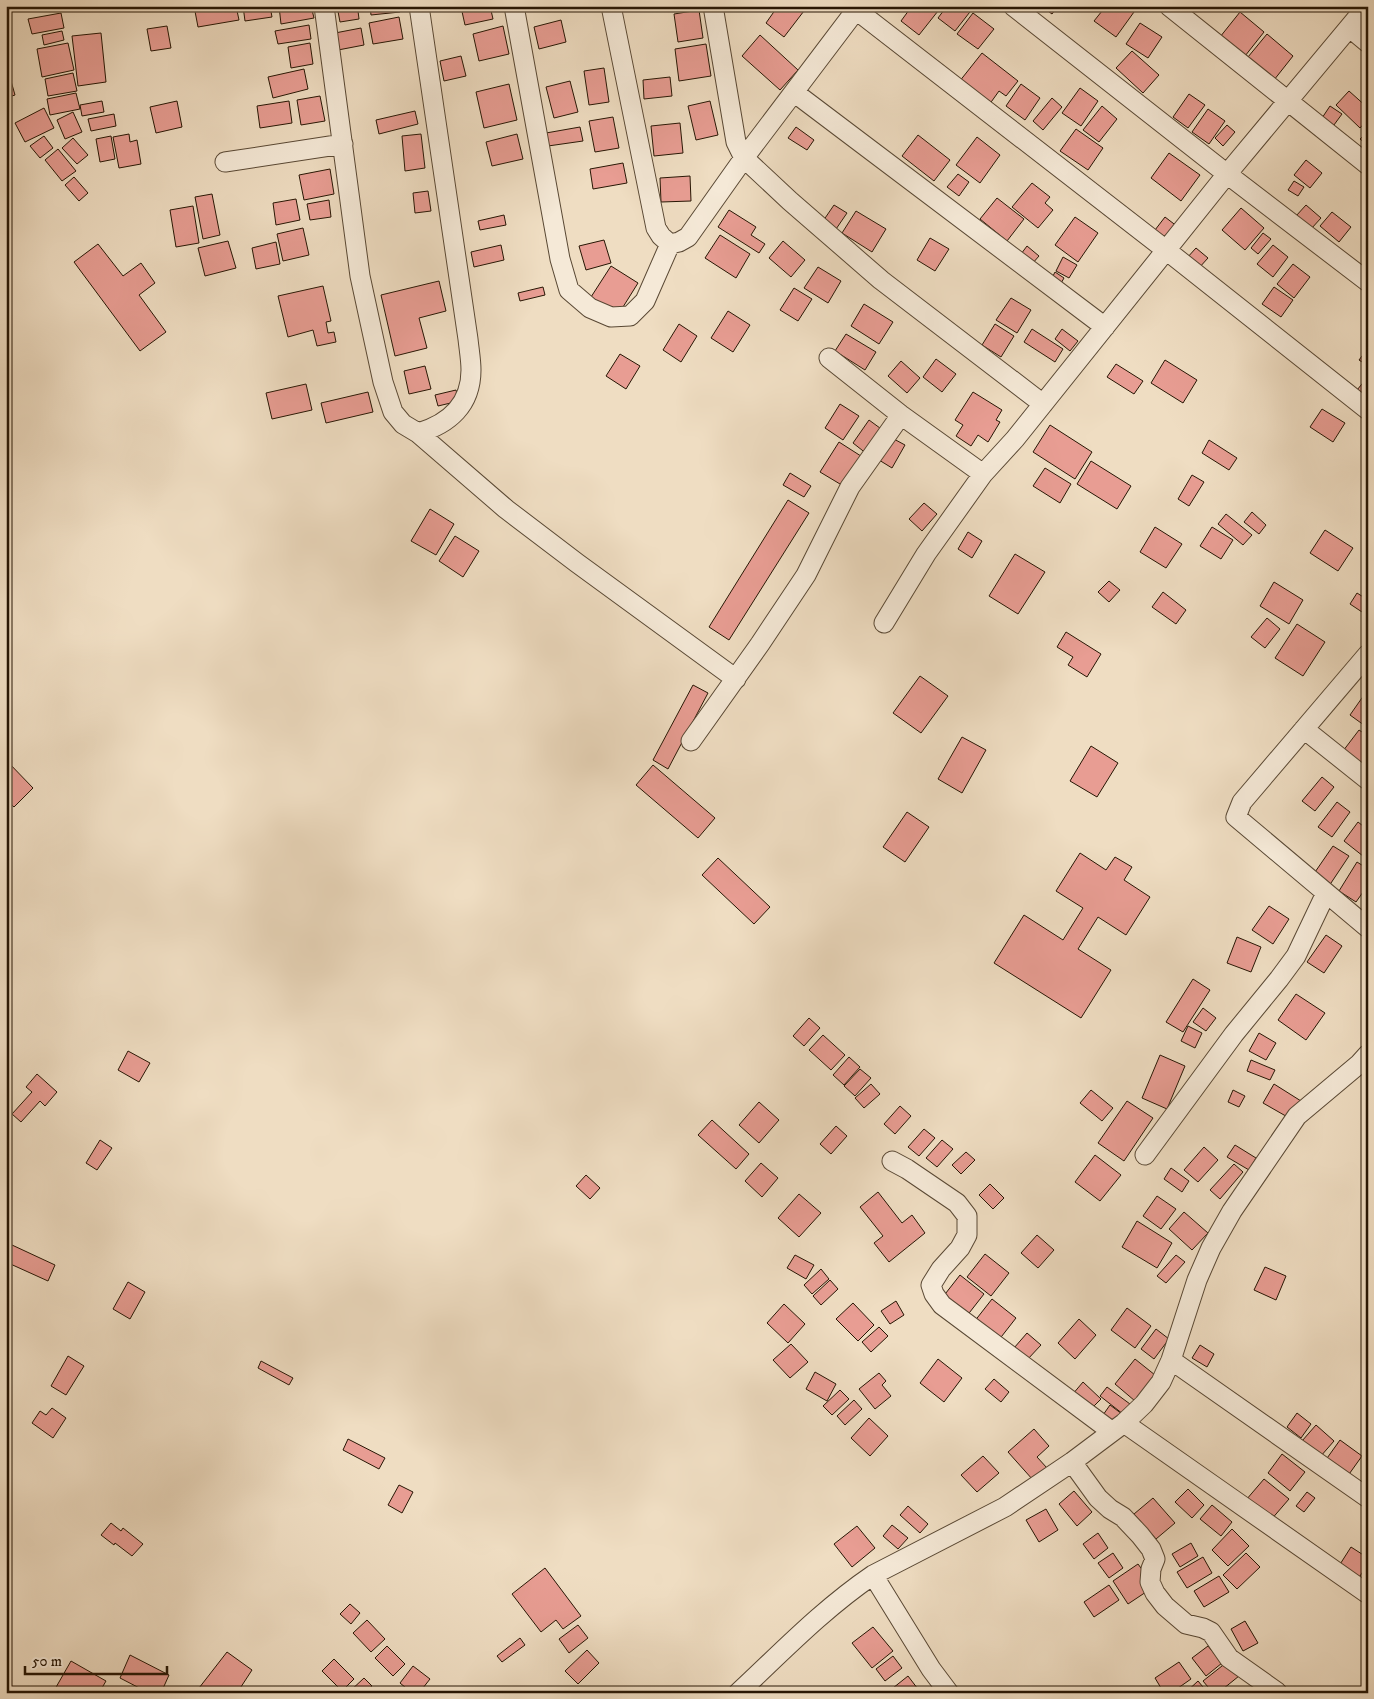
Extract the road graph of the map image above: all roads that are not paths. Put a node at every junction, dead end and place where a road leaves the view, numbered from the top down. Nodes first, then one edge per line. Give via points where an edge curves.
1 (324, 6) edge
2 (418, 6) edge
3 (514, 6) edge
4 (611, 6) edge
5 (713, 6) edge
6 (1013, 6) edge
7 (1169, 6) edge
8 (1367, 6) edge
9 (856, 8) edge
10 (1350, 28) junction
11 (1368, 42) edge
12 (795, 93) junction
13 (1287, 102) junction
14 (343, 144) junction
15 (744, 158) junction
16 (225, 162) dead end
17 (1368, 165) edge
18 (1227, 174) junction
19 (670, 244) junction
20 (1166, 250) junction
21 (1368, 282) edge
22 (1104, 327) junction
23 (829, 358) dead end
24 (1043, 404) junction
25 (1368, 410) edge
26 (901, 415) junction
27 (418, 433) junction
28 (983, 474) junction
29 (884, 623) dead end
30 (1366, 659) edge
31 (736, 679) junction
32 (1304, 729) junction
33 (691, 741) dead end
34 (1368, 780) edge
35 (1326, 893) junction
36 (1368, 928) edge
37 (1368, 1054) edge
38 (1145, 1155) dead end
39 (892, 1161) dead end
40 (1171, 1360) junction
41 (1118, 1427) junction
42 (1072, 1462) junction
43 (1368, 1498) edge
44 (873, 1576) junction
45 (1368, 1594) edge
46 (1277, 1692) edge
47 (738, 1693) edge
48 (949, 1693) edge

1 - 14 street
2 - 27 street via 471,371 461,406 448,419
3 - 19 street via 560,259 569,290 590,308 611,317 630,316 645,301
4 - 19 street via 656,228
5 - 15 street via 736,142
6 - 18 street
7 - 13 street
8 - 10 street
9 - 12 street
9 - 20 street
10 - 11 street
10 - 13 street
12 - 15 street
12 - 22 street
13 - 17 street
13 - 18 street
14 - 16 street
14 - 27 street via 360,276 383,382 393,412 403,424
15 - 19 street via 688,237
15 - 24 street via 881,280
18 - 20 street
18 - 21 street
20 - 22 street
20 - 25 street
22 - 24 street
23 - 26 street
24 - 28 street
26 - 28 street
26 - 31 street via 850,487 806,575
27 - 31 street via 506,509
28 - 29 street via 926,554
30 - 32 street
31 - 33 street
32 - 34 street
32 - 35 street via 1242,802 1236,817
35 - 36 street
35 - 38 street via 1296,956
37 - 40 street via 1298,1116 1232,1211 1211,1248
39 - 41 street via 957,1204 967,1216 967,1234 960,1248 931,1285 942,1305
40 - 41 street via 1161,1382 1144,1404
40 - 43 street
41 - 42 street
41 - 45 street
42 - 44 street via 1005,1507
42 - 46 street via 1098,1498 1127,1521 1151,1549 1155,1559 1150,1582 1165,1606 1186,1624 1212,1632 1229,1658
44 - 47 street via 827,1610
44 - 48 street

